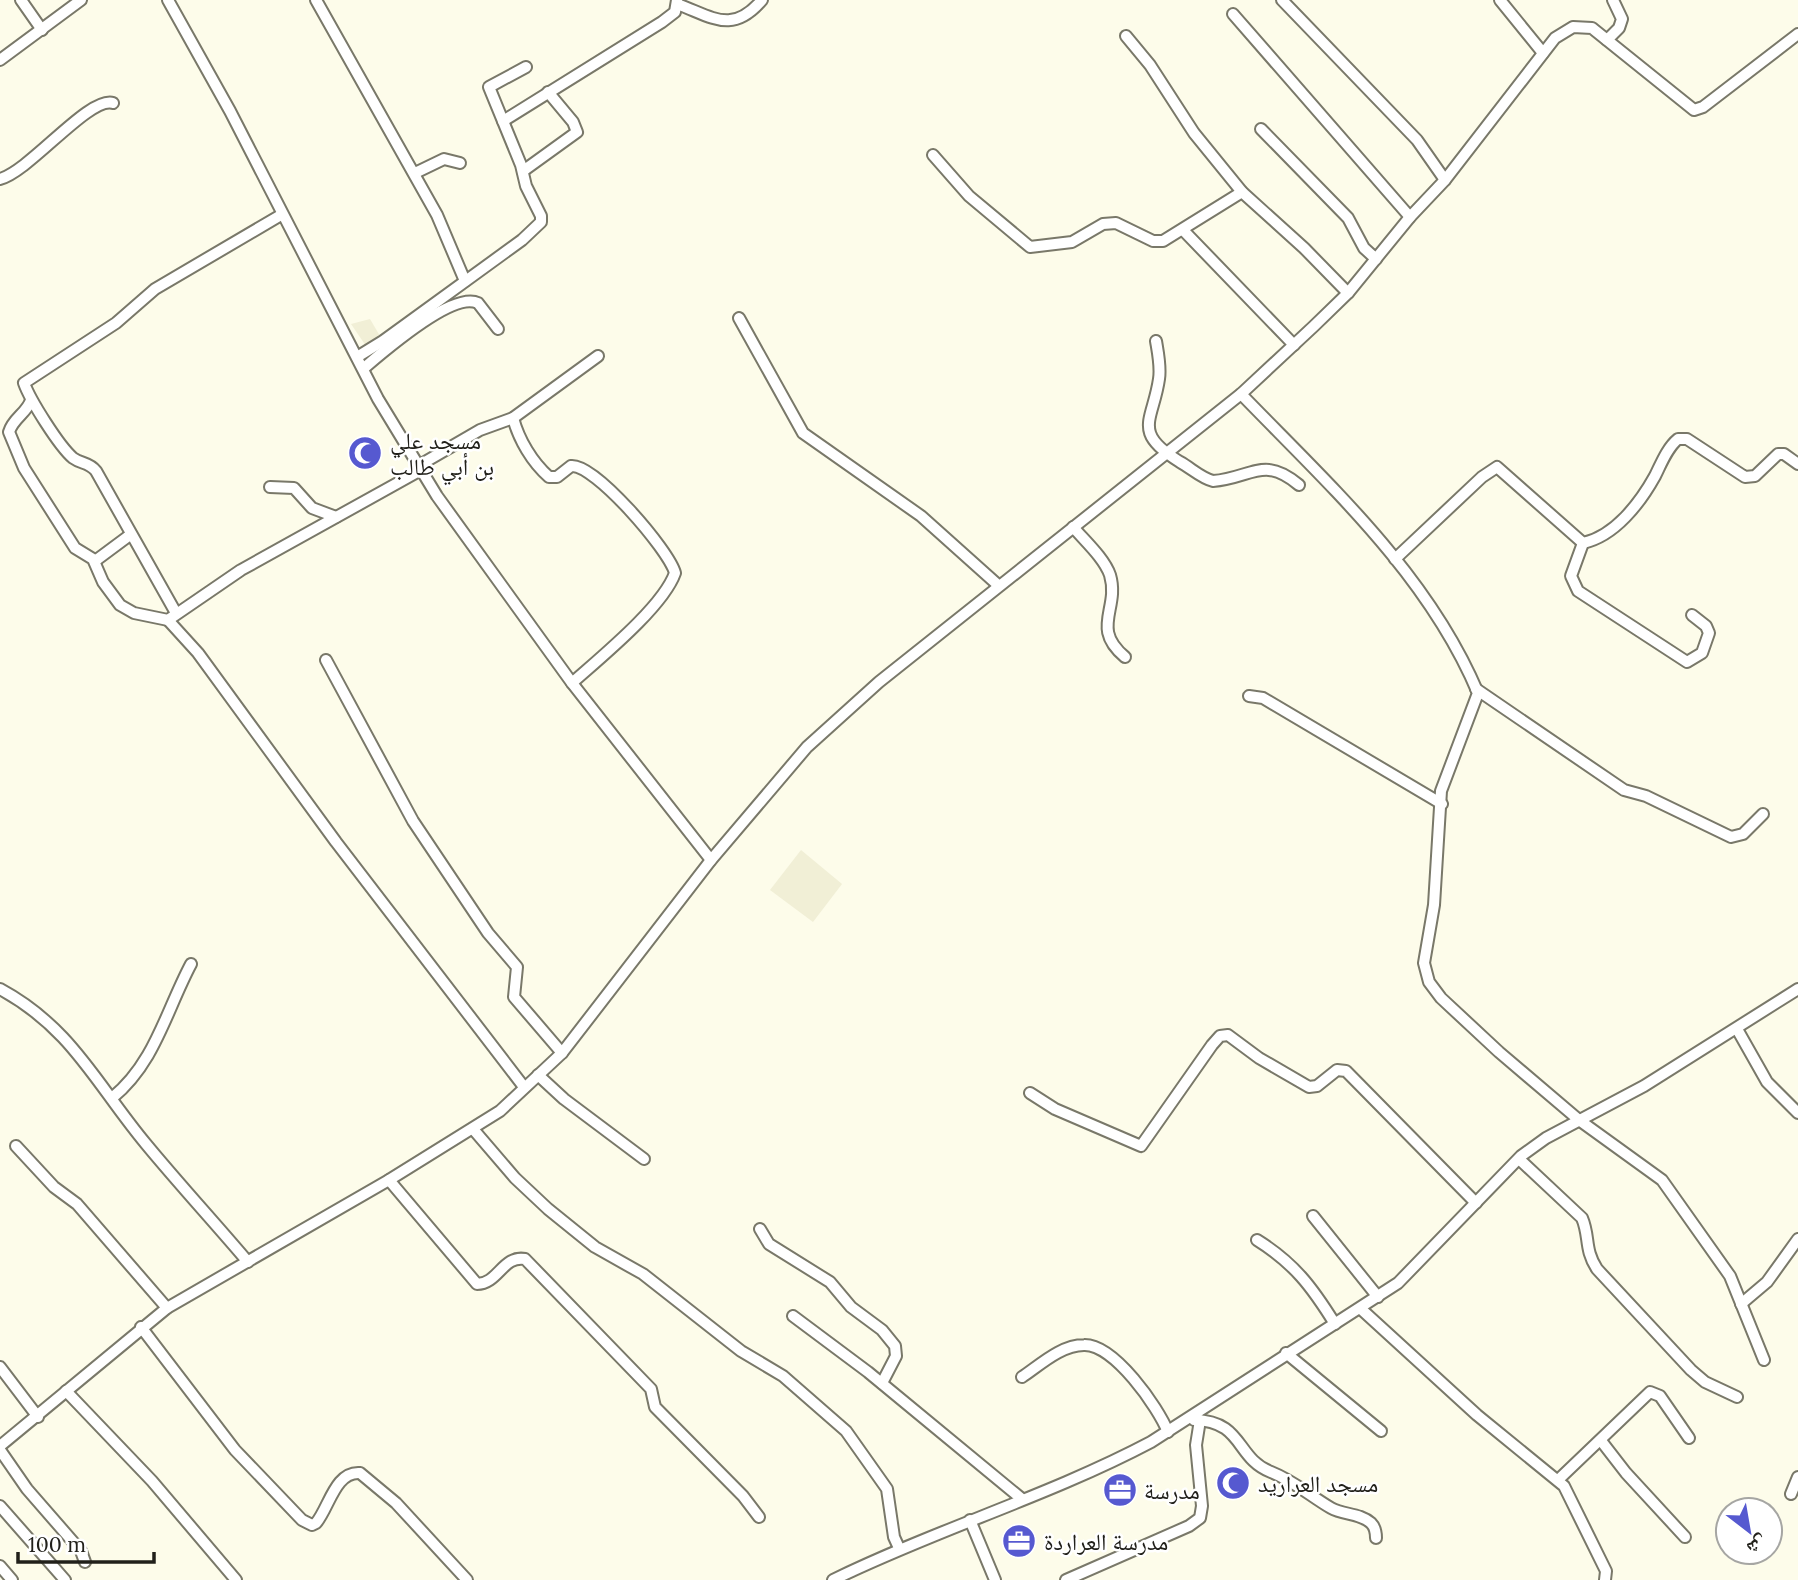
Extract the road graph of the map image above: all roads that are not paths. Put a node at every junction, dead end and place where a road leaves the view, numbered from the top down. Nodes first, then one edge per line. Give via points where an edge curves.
1 (21, 0) edge
2 (80, 0) edge
3 (168, 0) edge
4 (316, 0) edge
5 (762, 0) edge
6 (1282, 0) edge
7 (1500, 0) edge
8 (1613, 0) edge
9 (677, 2) edge
10 (1233, 14) dead end
11 (42, 30) junction
12 (1798, 34) edge
13 (1126, 36) dead end
14 (1607, 40) junction
15 (1543, 53) junction
16 (0, 60) edge
17 (526, 67) dead end
18 (548, 92) junction
19 (113, 103) dead end
20 (503, 121) junction
21 (1261, 129) dead end
22 (933, 155) dead end
23 (460, 163) dead end
24 (523, 171) junction
25 (415, 173) junction
26 (0, 179) edge
27 (1445, 180) junction
28 (1242, 192) junction
29 (281, 215) junction
30 (1410, 217) junction
31 (1183, 230) junction
32 (1376, 259) junction
33 (465, 281) junction
34 (1348, 293) junction
35 (739, 318) dead end
36 (498, 329) dead end
37 (1156, 341) dead end
38 (1294, 345) junction
39 (598, 356) dead end
40 (357, 357) junction
41 (364, 368) junction
42 (1241, 394) junction
43 (31, 400) junction
44 (513, 418) junction
45 (1166, 453) junction
46 (1798, 464) edge
47 (420, 468) junction
48 (1299, 485) dead end
49 (270, 486) dead end
50 (336, 517) junction
51 (1073, 527) junction
52 (130, 535) junction
53 (1583, 543) junction
54 (1395, 559) junction
55 (94, 561) junction
56 (998, 585) junction
57 (1692, 615) dead end
58 (172, 617) junction
59 (1125, 657) dead end
60 (326, 660) dead end
61 (572, 683) junction
62 (1476, 689) junction
63 (1249, 696) dead end
64 (1442, 804) junction
65 (1763, 814) dead end
66 (711, 860) junction
67 (191, 964) dead end
68 (0, 989) edge
69 (1798, 989) edge
70 (1737, 1029) junction
71 (562, 1053) junction
72 (538, 1075) junction
73 (524, 1087) junction
74 (1030, 1093) dead end
75 (112, 1098) junction
76 (1798, 1113) edge
77 (1579, 1120) junction
78 (473, 1129) junction
79 (16, 1146) dead end
80 (645, 1159) dead end
81 (1519, 1159) junction
82 (389, 1180) junction
83 (1476, 1203) junction
84 (1313, 1216) dead end
85 (760, 1229) dead end
86 (1798, 1239) edge
87 (1256, 1241) dead end
88 (248, 1262) junction
89 (1378, 1297) junction
90 (1741, 1304) junction
91 (167, 1308) junction
92 (1361, 1309) junction
93 (793, 1316) dead end
94 (1335, 1324) junction
95 (141, 1328) junction
96 (1286, 1353) junction
97 (1764, 1360) dead end
98 (0, 1367) edge
99 (1022, 1377) dead end
100 (882, 1383) junction
101 (66, 1391) junction
102 (1737, 1397) dead end
103 (38, 1417) junction
104 (1186, 1420) junction
105 (1200, 1420) junction
106 (1381, 1431) dead end
107 (1168, 1432) junction
108 (1689, 1438) dead end
109 (1602, 1442) junction
110 (0, 1448) edge
111 (1798, 1477) edge
112 (1558, 1480) junction
113 (1791, 1494) dead end
114 (1022, 1499) junction
115 (0, 1506) edge
116 (759, 1517) dead end
117 (970, 1520) junction
118 (1685, 1537) dead end
119 (1376, 1538) dead end
120 (899, 1548) junction
121 (85, 1562) dead end
122 (0, 1566) edge
123 (1070, 1579) edge
124 (12, 1580) edge
125 (65, 1580) edge
126 (236, 1580) edge
127 (467, 1580) edge
128 (833, 1580) edge
129 (995, 1580) edge
130 (1605, 1580) edge

1 - 11 street
2 - 11 street
3 - 29 street
4 - 25 street
5 - 9 street via 748,14 729,22
6 - 27 street via 1417,140
7 - 15 street
8 - 14 street via 1622,19
9 - 18 street via 675,12 662,22
10 - 30 street
11 - 16 street
12 - 14 street via 1694,110
13 - 28 street
14 - 15 street via 1592,28 1573,27
15 - 27 street
17 - 20 street via 489,86
18 - 20 street
18 - 24 street via 577,132
19 - 26 street via 101,104 47,144 33,161
20 - 24 street
21 - 32 street via 1348,218 1364,248
22 - 31 street via 970,196 1030,247 1072,242 1103,224 1126,226 1153,241
23 - 25 street via 444,159
24 - 33 street via 541,222
25 - 33 street
27 - 30 street
28 - 31 street
28 - 34 street
29 - 40 street
29 - 43 street via 155,289 107,330 28,378 24,383
30 - 32 street
31 - 38 street
32 - 34 street
33 - 40 street
34 - 38 street
35 - 56 street via 803,433 921,516
36 - 41 street via 478,303 464,301 430,318
37 - 45 street via 1159,382 1148,426
38 - 42 street
39 - 44 street
40 - 41 street
41 - 47 street
42 - 45 street
42 - 54 street via 1359,514
43 - 52 street via 73,458 96,471
43 - 55 street via 13,420 9,435 24,468 75,548
44 - 47 street via 480,430
44 - 61 street via 538,467 549,477 572,466 586,469 619,499 666,554 675,573 654,604
45 - 48 street via 1213,481 1272,468
45 - 51 street
46 - 53 street via 1778,454 1755,476 1745,477 1687,439 1678,439 1623,519 1602,536
47 - 50 street
47 - 61 street via 479,559
49 - 50 street via 294,488 312,508
50 - 58 street via 242,570
51 - 56 street
51 - 59 street via 1109,573 1112,600 1106,629 1114,648
52 - 55 street
52 - 58 street
53 - 54 street via 1497,467
53 - 57 street via 1571,576 1578,591 1687,662 1702,653 1709,633
54 - 62 street via 1441,626
55 - 58 street via 123,608
56 - 66 street via 807,747
58 - 73 street via 336,842
60 - 71 street via 413,821 488,933 517,967 514,997
61 - 66 street
62 - 64 street via 1477,701 1441,792
62 - 65 street via 1624,790 1647,796 1714,830 1731,837 1744,834
63 - 64 street via 1264,698
64 - 77 street via 1424,963 1429,982 1450,1007
66 - 71 street
67 - 75 street via 153,1051 140,1072
68 - 75 street via 32,1006 57,1030
69 - 70 street
70 - 76 street via 1767,1082
70 - 77 street
71 - 72 street
72 - 73 street
72 - 80 street
73 - 78 street
74 - 83 street via 1055,1109 1141,1146 1212,1045 1228,1035 1309,1087 1337,1070 1346,1071
75 - 88 street
77 - 81 street
77 - 90 street via 1662,1180 1722,1260
78 - 82 street
78 - 120 street via 548,1209 595,1247 643,1274 741,1351 783,1376 846,1431 887,1489
79 - 91 street via 54,1187 77,1204
81 - 83 street
81 - 102 street via 1581,1218 1588,1231 1588,1255 1597,1269 1691,1370
82 - 88 street
82 - 116 street via 477,1284 491,1279 510,1261 525,1259 651,1389 655,1407
83 - 89 street via 1420,1262
84 - 89 street
85 - 100 street via 769,1244 830,1282 851,1307 890,1338 896,1356
86 - 90 street via 1768,1282
87 - 94 street via 1284,1257
88 - 91 street
89 - 92 street
90 - 97 street
91 - 95 street
92 - 94 street
92 - 112 street via 1477,1415
93 - 100 street
94 - 96 street
95 - 101 street
95 - 127 street via 235,1450 302,1520 316,1523 340,1482 350,1474 360,1474 396,1503
96 - 104 street
96 - 106 street
98 - 103 street
99 - 107 street via 1075,1346 1094,1346 1125,1371 1152,1402
100 - 114 street
101 - 103 street
101 - 126 street via 152,1481
103 - 110 street
104 - 105 street
104 - 107 street
105 - 119 street via 1230,1430 1261,1468 1294,1481 1332,1509 1372,1524
105 - 123 street via 1196,1445 1200,1518
107 - 114 street via 1111,1463
108 - 109 street via 1660,1396 1650,1392
109 - 112 street
109 - 118 street
110 - 121 street
111 - 113 street
112 - 130 street via 1606,1571
114 - 117 street
115 - 125 street
117 - 120 street
117 - 129 street
120 - 128 street
122 - 124 street

